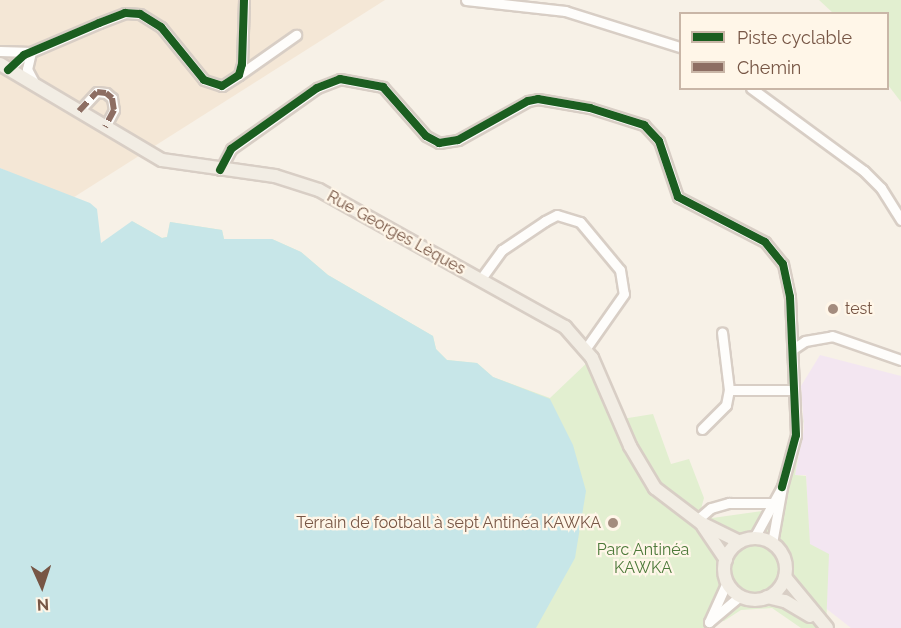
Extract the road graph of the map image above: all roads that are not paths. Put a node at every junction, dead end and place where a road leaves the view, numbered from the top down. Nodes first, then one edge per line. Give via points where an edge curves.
1 (244, 0) edge
2 (466, 0) edge
3 (296, 35) dead end
4 (679, 46) edge
5 (0, 51) edge
6 (31, 52) junction
7 (4, 67) edge
8 (239, 75) junction
9 (36, 86) junction
10 (755, 90) edge
11 (79, 111) junction
12 (105, 127) junction
13 (220, 170) junction
14 (901, 220) edge
15 (480, 280) junction
16 (722, 332) dead end
17 (586, 348) junction
18 (793, 349) junction
19 (901, 360) edge
20 (729, 390) junction
21 (794, 390) junction
22 (702, 429) dead end
23 (782, 487) junction
24 (775, 503) junction
25 (699, 521) junction
26 (754, 538) junction
27 (740, 542) junction
28 (772, 543) junction
29 (726, 560) junction
30 (785, 577) junction
31 (727, 582) junction
32 (740, 596) junction
33 (767, 597) junction
34 (707, 625) edge
35 (827, 627) edge

1 - 8 street
2 - 4 street via 565,11
3 - 8 street
5 - 6 street
6 - 7 street
6 - 8 street via 115,17 140,14 160,27 204,80 222,86
6 - 9 street via 27,69
7 - 9 main road, Rue Georges Lèques
9 - 11 main road, Rue Georges Lèques
10 - 14 street via 864,171 894,205
11 - 12 main road, Rue Georges Lèques
11 - 12 street via 97,92 106,93 112,98 114,110
12 - 13 main road, Rue Georges Lèques via 170,163
13 - 15 main road, Rue Georges Lèques via 306,185
13 - 18 street via 231,149 308,93 340,79 383,87 426,136 439,143 458,140 538,99 634,120 652,131 659,141 678,197 753,235 776,252 788,279
15 - 17 main road, Rue Georges Lèques via 565,327
15 - 17 street via 502,250 545,221 557,215 580,222 620,270 624,294
16 - 20 street
17 - 25 main road, Rue Georges Lèques via 642,471 664,497
18 - 19 street via 805,341 832,336
18 - 21 street
20 - 21 street
20 - 22 street via 719,415
21 - 23 street via 796,435
23 - 24 street
23 - 28 street
24 - 25 street via 729,502 711,507
24 - 26 street
25 - 27 main road, Rue Georges Lèques
25 - 29 main road, Rue Georges Lèques
26 - 27 main road
26 - 28 main road
27 - 29 main road
28 - 30 main road via 784,558
29 - 31 main road
30 - 33 main road
30 - 35 main road
31 - 32 main road
31 - 34 street
32 - 33 main road
32 - 34 street
33 - 35 main road via 785,601

